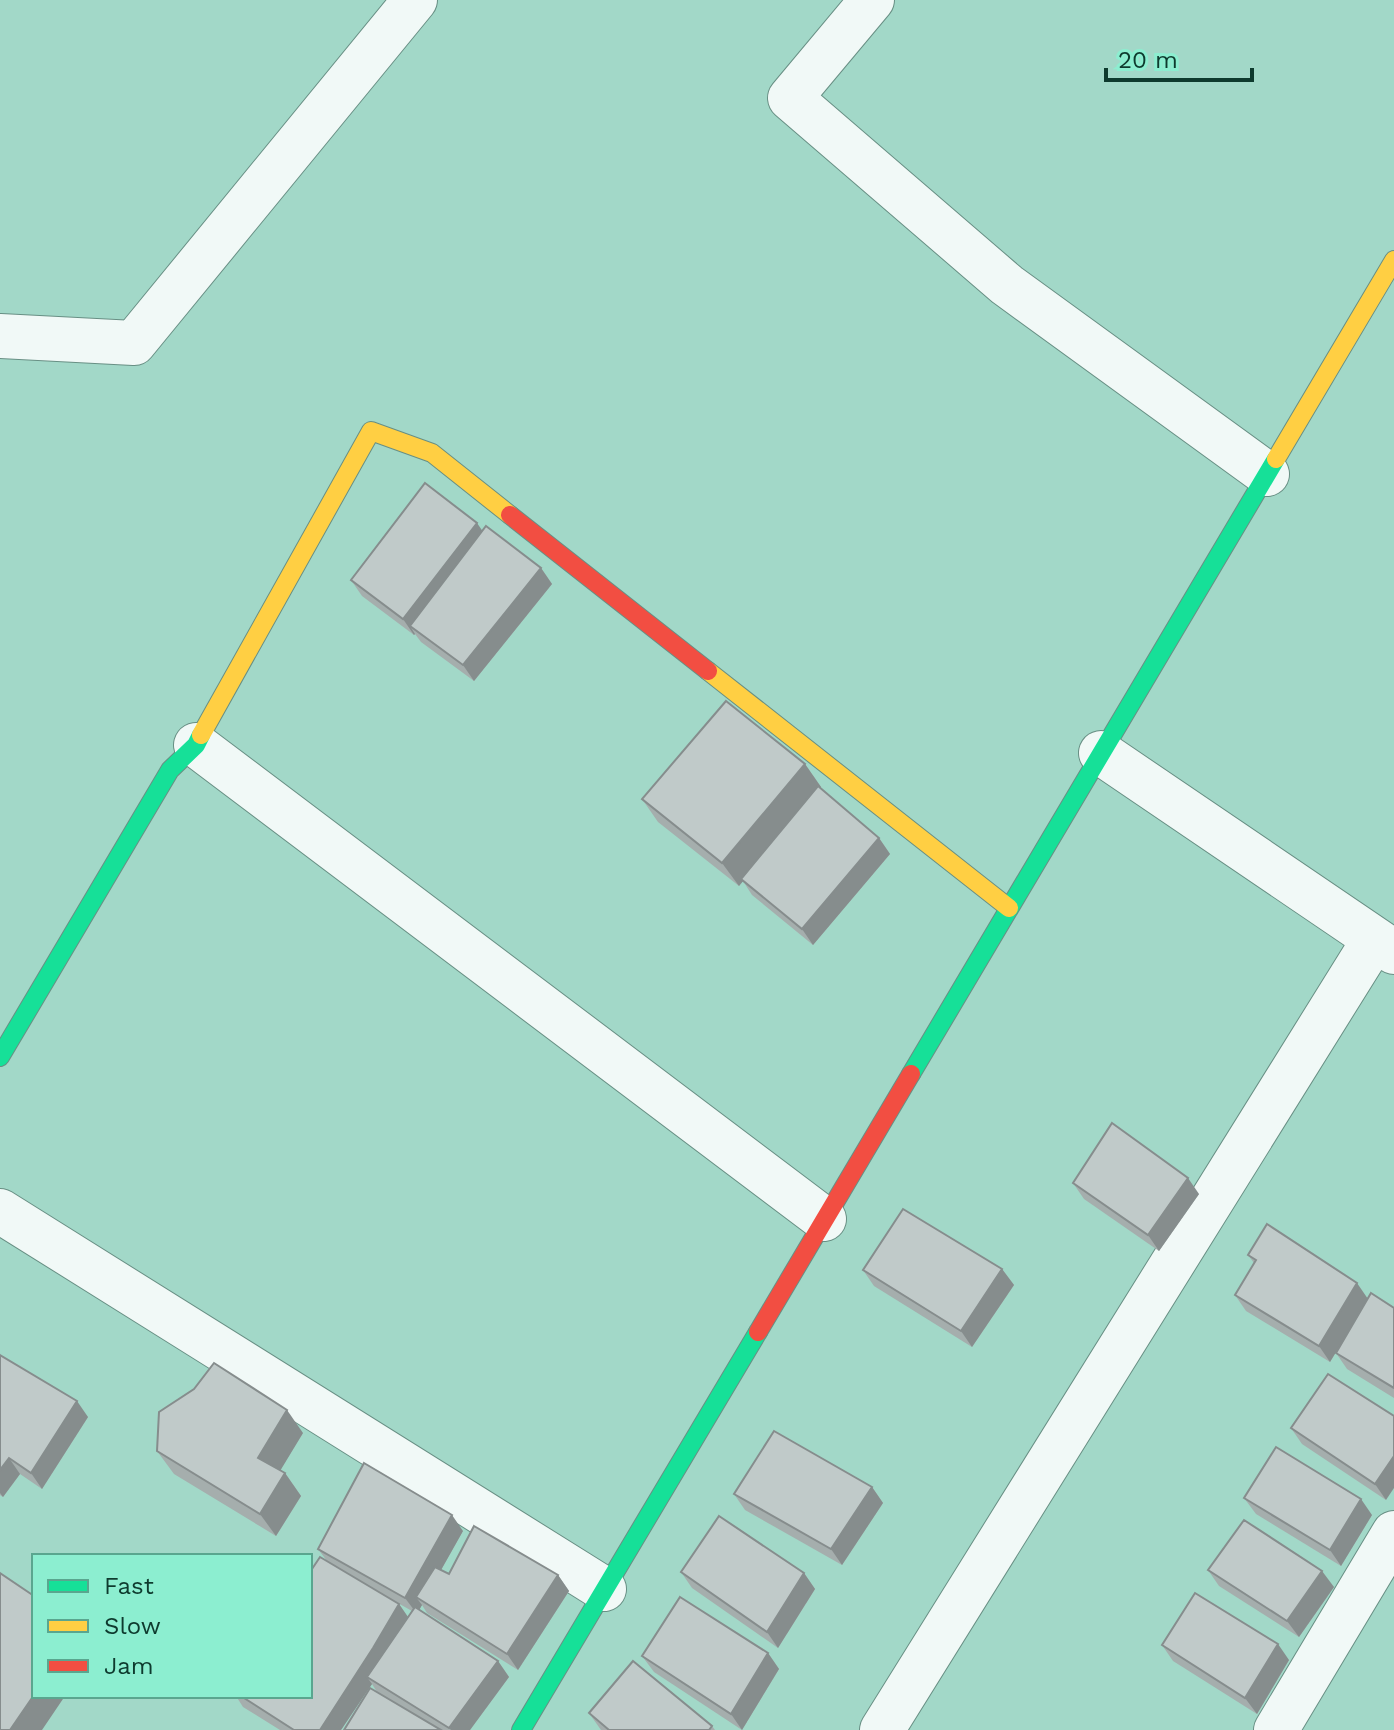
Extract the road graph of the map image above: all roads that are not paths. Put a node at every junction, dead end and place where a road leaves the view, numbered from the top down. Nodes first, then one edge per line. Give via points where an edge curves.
1 (415, 0) edge
2 (872, 0) edge
3 (1394, 260) edge
4 (0, 336) edge
5 (1267, 474) junction
6 (196, 745) junction
7 (1101, 753) junction
8 (1009, 908) junction
9 (1384, 946) edge
10 (0, 1057) edge
11 (0, 1211) edge
12 (824, 1219) junction
13 (1394, 1533) edge
14 (604, 1589) junction
15 (521, 1730) edge
16 (882, 1730) edge
17 (1276, 1730) edge

1 - 4 street via 134,343
2 - 5 street via 790,98 1007,285
3 - 5 street
5 - 7 street
6 - 8 street via 371,431 432,453
6 - 10 street via 170,770
6 - 12 street
7 - 8 street
7 - 9 street
8 - 12 street
9 - 16 street
11 - 14 street
12 - 14 street
13 - 17 street
14 - 15 street

